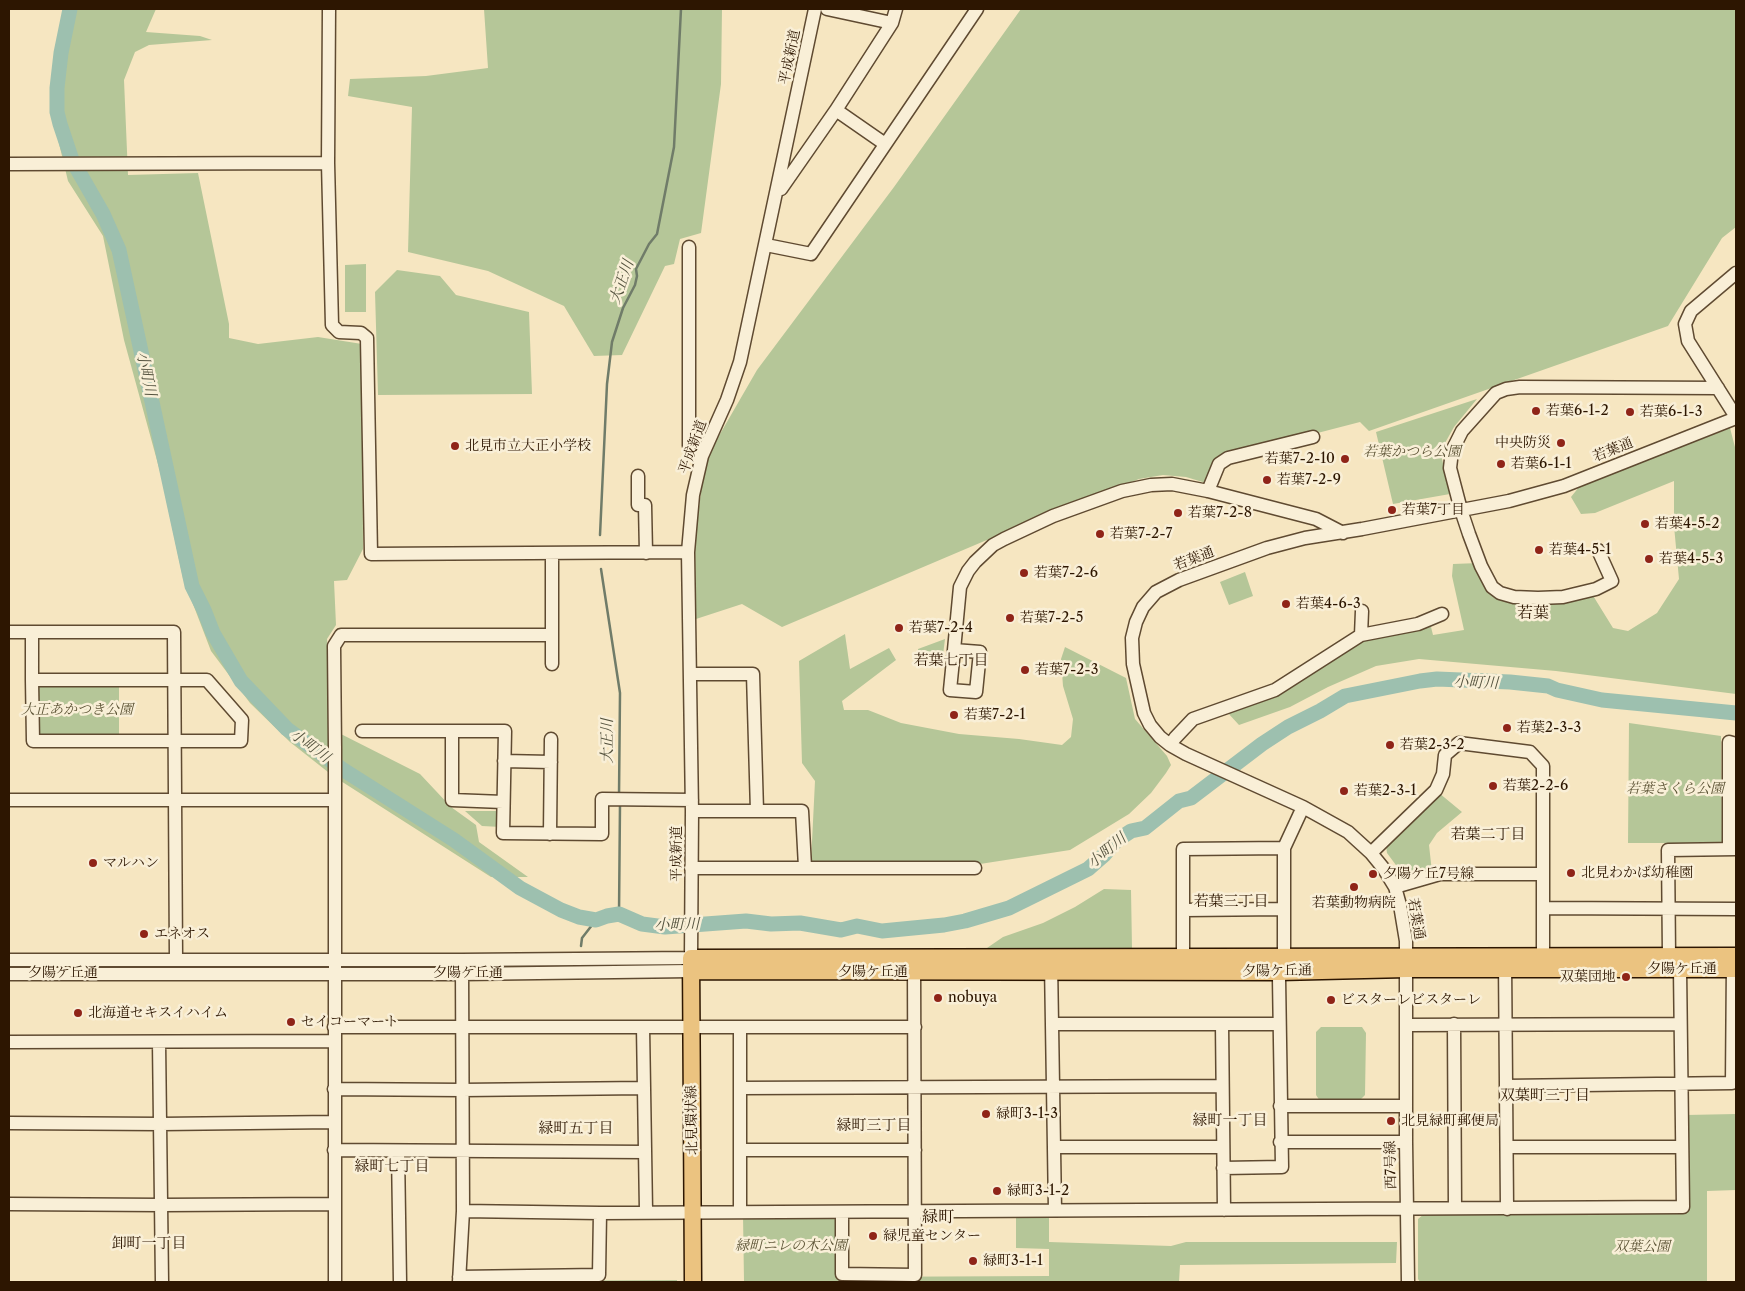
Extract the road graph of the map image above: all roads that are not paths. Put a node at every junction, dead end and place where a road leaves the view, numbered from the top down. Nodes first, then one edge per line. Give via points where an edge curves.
1 (329, 9) edge
2 (815, 9) edge
3 (828, 9) edge
4 (896, 9) edge
5 (977, 9) edge
6 (892, 23) junction
7 (836, 110) junction
8 (885, 144) junction
9 (328, 163) junction
10 (9, 164) edge
11 (777, 195) junction
12 (766, 245) junction
13 (689, 246) dead end
14 (1736, 272) edge
15 (1718, 388) junction
16 (1736, 417) edge
17 (1313, 437) dead end
18 (702, 456) junction
19 (638, 476) dead end
20 (1208, 491) junction
21 (1461, 510) junction
22 (1343, 533) junction
23 (1598, 550) dead end
24 (688, 552) junction
25 (646, 553) junction
26 (552, 554) junction
27 (1362, 611) dead end
28 (1442, 614) dead end
29 (9, 632) edge
30 (32, 632) junction
31 (552, 635) junction
32 (1361, 635) junction
33 (954, 650) dead end
34 (552, 664) dead end
35 (690, 674) junction
36 (175, 679) junction
37 (32, 680) junction
38 (362, 731) dead end
39 (452, 731) junction
40 (551, 739) dead end
41 (174, 741) junction
42 (1736, 744) edge
43 (1170, 745) junction
44 (504, 760) junction
45 (551, 762) junction
46 (9, 800) edge
47 (176, 800) junction
48 (335, 800) junction
49 (503, 802) junction
50 (692, 806) junction
51 (1303, 807) junction
52 (757, 811) junction
53 (550, 834) junction
54 (1284, 848) junction
55 (1732, 849) edge
56 (1371, 853) junction
57 (805, 867) junction
58 (692, 868) junction
59 (975, 868) dead end
60 (1542, 874) junction
61 (1395, 886) junction
62 (1543, 908) junction
63 (1283, 909) junction
64 (1669, 909) junction
65 (1736, 909) edge
66 (1184, 910) junction
67 (1669, 956) junction
68 (691, 957) junction
69 (9, 960) edge
70 (176, 960) junction
71 (462, 960) junction
72 (1505, 962) junction
73 (1543, 962) junction
74 (1406, 963) junction
75 (1735, 963) edge
76 (1183, 964) junction
77 (1282, 964) junction
78 (914, 965) junction
79 (1051, 965) junction
80 (336, 966) junction
81 (1680, 969) junction
82 (9, 974) edge
83 (462, 974) junction
84 (1052, 1024) junction
85 (1222, 1024) junction
86 (1280, 1024) junction
87 (1454, 1024) junction
88 (1504, 1024) junction
89 (1680, 1024) junction
90 (1407, 1025) junction
91 (915, 1026) junction
92 (334, 1027) junction
93 (643, 1027) junction
94 (691, 1027) junction
95 (462, 1028) junction
96 (740, 1028) junction
97 (334, 1041) junction
98 (9, 1042) edge
99 (159, 1042) junction
100 (1734, 1049) edge
101 (1681, 1085) junction
102 (1053, 1086) junction
103 (1222, 1086) junction
104 (1506, 1086) junction
105 (915, 1087) junction
106 (644, 1088) junction
107 (740, 1088) junction
108 (334, 1089) junction
109 (462, 1090) junction
110 (1280, 1106) junction
111 (1406, 1106) junction
112 (334, 1122) junction
113 (9, 1124) edge
114 (161, 1124) junction
115 (1280, 1142) junction
116 (1406, 1142) junction
117 (1223, 1146) junction
118 (1681, 1146) junction
119 (1054, 1147) junction
120 (1507, 1147) junction
121 (334, 1150) junction
122 (740, 1150) junction
123 (915, 1150) junction
124 (398, 1151) junction
125 (462, 1151) junction
126 (645, 1152) junction
127 (1223, 1168) junction
128 (9, 1204) edge
129 (335, 1204) junction
130 (162, 1205) junction
131 (1454, 1208) junction
132 (1407, 1209) junction
133 (1507, 1209) junction
134 (1055, 1210) junction
135 (1224, 1210) junction
136 (463, 1211) junction
137 (646, 1211) junction
138 (740, 1211) junction
139 (693, 1212) junction
140 (842, 1212) junction
141 (915, 1212) junction
142 (600, 1213) junction
143 (459, 1280) edge
144 (162, 1282) edge
145 (335, 1282) edge
146 (400, 1282) edge
147 (693, 1282) edge
148 (1408, 1282) edge

1 - 9 street
2 - 11 street, 平成新道
3 - 6 street
4 - 6 street
5 - 8 street
6 - 7 street
7 - 8 street
7 - 11 street
8 - 12 street via 811,254
9 - 10 street
9 - 26 street via 332,325 339,332 361,333 367,338 371,554
11 - 12 street, 平成新道
12 - 18 street, 平成新道 via 740,362
13 - 18 street via 688,446
14 - 15 street via 1691,310 1685,324 1688,341
15 - 16 street
15 - 21 street via 1520,388 1496,393 1462,431 1452,452 1450,468
16 - 21 street, 若葉通 via 1564,486
17 - 20 street via 1228,458 1218,464
18 - 24 street, 平成新道 via 692,494
19 - 25 street via 638,506 644,505
20 - 22 street via 1316,519
20 - 33 street via 1172,484 1132,488 1053,516 993,545 975,562 962,582
21 - 22 street, 若葉通
21 - 23 street via 1486,578 1500,593 1514,597 1563,597 1596,589 1612,581
22 - 43 street, 若葉通 via 1267,548 1179,580 1156,592 1143,607 1132,638 1133,664 1144,714
24 - 25 street
24 - 35 street, 平成新道
25 - 26 street
26 - 31 street
27 - 32 street
28 - 32 street via 1418,624
29 - 30 street
30 - 36 street via 174,632
30 - 37 street
31 - 34 street
31 - 48 street via 341,635 334,646
32 - 43 street via 1276,690 1193,719
35 - 50 street, 平成新道
35 - 52 street via 753,674
36 - 37 street
36 - 41 street
36 - 41 street via 208,680 242,720 241,741
37 - 41 street via 32,741
38 - 39 street
39 - 44 street via 505,732
39 - 49 street via 452,800
40 - 45 street
41 - 47 street
42 - 55 street via 1729,742
43 - 51 street, 若葉通
44 - 45 street
44 - 49 street
45 - 53 street
46 - 47 street
47 - 48 street
47 - 70 street
48 - 80 street
49 - 53 street via 503,833
50 - 52 street
50 - 53 street via 602,800 602,834
50 - 58 street, 平成新道
51 - 54 street
51 - 56 street, 若葉通 via 1348,832
52 - 57 street via 802,811
54 - 63 street
54 - 66 street via 1183,849
55 - 64 street via 1668,850
56 - 60 street via 1436,790 1443,774 1445,755 1459,743 1530,752 1543,766
56 - 61 street, 若葉通
57 - 58 street
57 - 59 street
58 - 68 street, 平成新道
60 - 61 street via 1440,874
60 - 62 street
61 - 74 street, 若葉通 via 1406,934
62 - 64 street
62 - 73 street
63 - 66 street
63 - 77 street
64 - 65 street
64 - 67 street
66 - 76 street
67 - 73 main road, 夕陽ケ丘通
67 - 75 main road, 夕陽ケ丘通
67 - 81 street
68 - 71 street, 夕陽ケ丘通
68 - 78 main road, 夕陽ケ丘通
68 - 83 street, 夕陽ケ丘通
68 - 94 main road, 北見環状線
69 - 70 street, 夕陽ケ丘通
70 - 80 street, 夕陽ケ丘通
71 - 80 street, 夕陽ケ丘通
71 - 83 street
72 - 73 main road, 夕陽ケ丘通
72 - 74 main road, 夕陽ケ丘通
72 - 88 street
73 - 81 main road, 夕陽ケ丘通
74 - 77 main road, 夕陽ケ丘通
74 - 90 street, 西7号線
75 - 81 main road, 夕陽ケ丘通
75 - 100 street
76 - 77 main road, 夕陽ケ丘通
76 - 79 main road, 夕陽ケ丘通
77 - 86 street
78 - 79 main road, 夕陽ケ丘通
78 - 91 street
79 - 84 street
80 - 82 street, 夕陽ケ丘通
80 - 83 street, 夕陽ケ丘通
80 - 92 street
81 - 89 street
83 - 95 street
84 - 85 street
84 - 102 street
85 - 86 street
85 - 103 street
86 - 110 street
87 - 88 street
87 - 90 street
87 - 131 street
88 - 89 street
88 - 104 street
89 - 101 street
90 - 111 street, 西7号線
91 - 96 street
91 - 105 street
92 - 95 street
92 - 97 street
93 - 94 street
93 - 95 street
93 - 106 street
94 - 96 street
94 - 139 main road, 北見環状線
95 - 109 street
96 - 107 street
97 - 99 street
97 - 108 street
98 - 99 street
99 - 114 street
100 - 101 street via 1732,1084
101 - 104 street
101 - 118 street
102 - 103 street
102 - 105 street
102 - 119 street
103 - 117 street
104 - 120 street
105 - 107 street
105 - 123 street
106 - 109 street
106 - 126 street
107 - 122 street
108 - 109 street
108 - 112 street
109 - 125 street
110 - 111 street
110 - 115 street
111 - 116 street, 西7号線
112 - 114 street
112 - 121 street
113 - 114 street
114 - 130 street
115 - 116 street
115 - 127 street via 1282,1167
116 - 132 street, 西7号線
117 - 119 street
117 - 127 street
118 - 120 street
118 - 133 street via 1683,1207
119 - 134 street
120 - 133 street
121 - 124 street
121 - 129 street
122 - 123 street
122 - 138 street
123 - 141 street
124 - 125 street
124 - 146 street
125 - 126 street
125 - 136 street
126 - 137 street
127 - 135 street
128 - 130 street
129 - 130 street
129 - 145 street
130 - 144 street
131 - 132 street
131 - 133 street
132 - 135 street
132 - 148 street, 西7号線
134 - 135 street
134 - 141 street
136 - 142 street
136 - 143 street
137 - 139 street
137 - 142 street
138 - 139 street
138 - 140 street
139 - 147 main road, 北見環状線
140 - 141 street
140 - 141 street via 842,1274 915,1275
142 - 143 street via 599,1275

